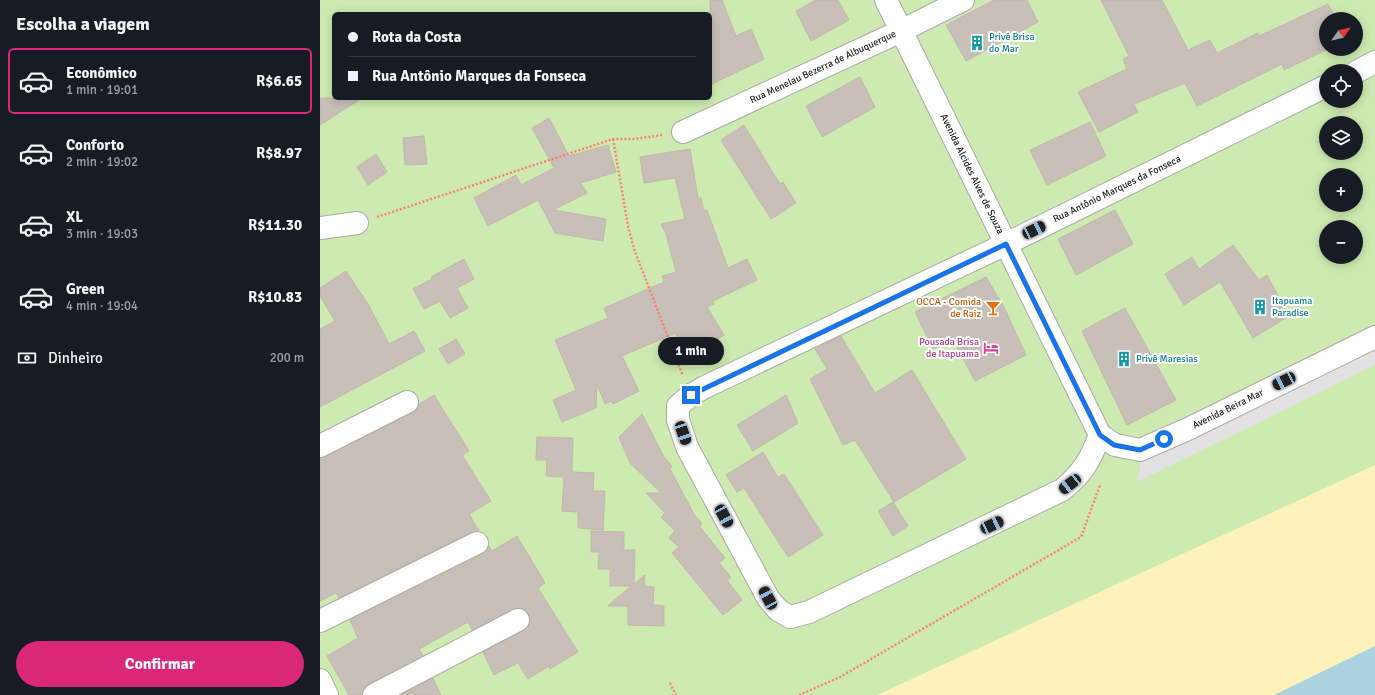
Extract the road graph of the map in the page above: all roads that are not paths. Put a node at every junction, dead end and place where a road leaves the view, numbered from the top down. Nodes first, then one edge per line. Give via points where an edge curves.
1 (886, 0) edge
2 (963, 0) edge
3 (901, 31) junction
4 (1375, 62) edge
5 (1363, 68) edge
6 (1319, 89) edge
7 (683, 132) road end
8 (357, 223) road end
9 (320, 228) edge
10 (1006, 244) junction
11 (1375, 337) edge
12 (407, 402) dead end
13 (1100, 435) junction
14 (320, 446) edge
15 (477, 543) dead end
16 (518, 620) dead end
17 (320, 621) edge
18 (320, 680) edge
19 (327, 695) edge
20 (374, 695) edge

1 - 3 street, Avenida Alcides Alves de Souza
2 - 3 street, Rua Menelau Bezerra de Albuquerque
3 - 7 street, Rua Menelau Bezerra de Albuquerque
3 - 10 street, Avenida Alcides Alves de Souza
4 - 5 street
6 - 10 street, Rua Antônio Marques da Fonseca
8 - 9 street
10 - 13 street, Avenida Alcides Alves de Souza
10 - 13 street, Rua Antônio Marques da Fonseca via 691,395 678,406 678,420 688,447 768,598 778,610 790,617 809,612 1048,498 1078,478 1090,460
11 - 13 street, Avenida Beira Mar via 1140,450 1114,445
12 - 14 street
15 - 17 street
16 - 20 street
18 - 19 street

